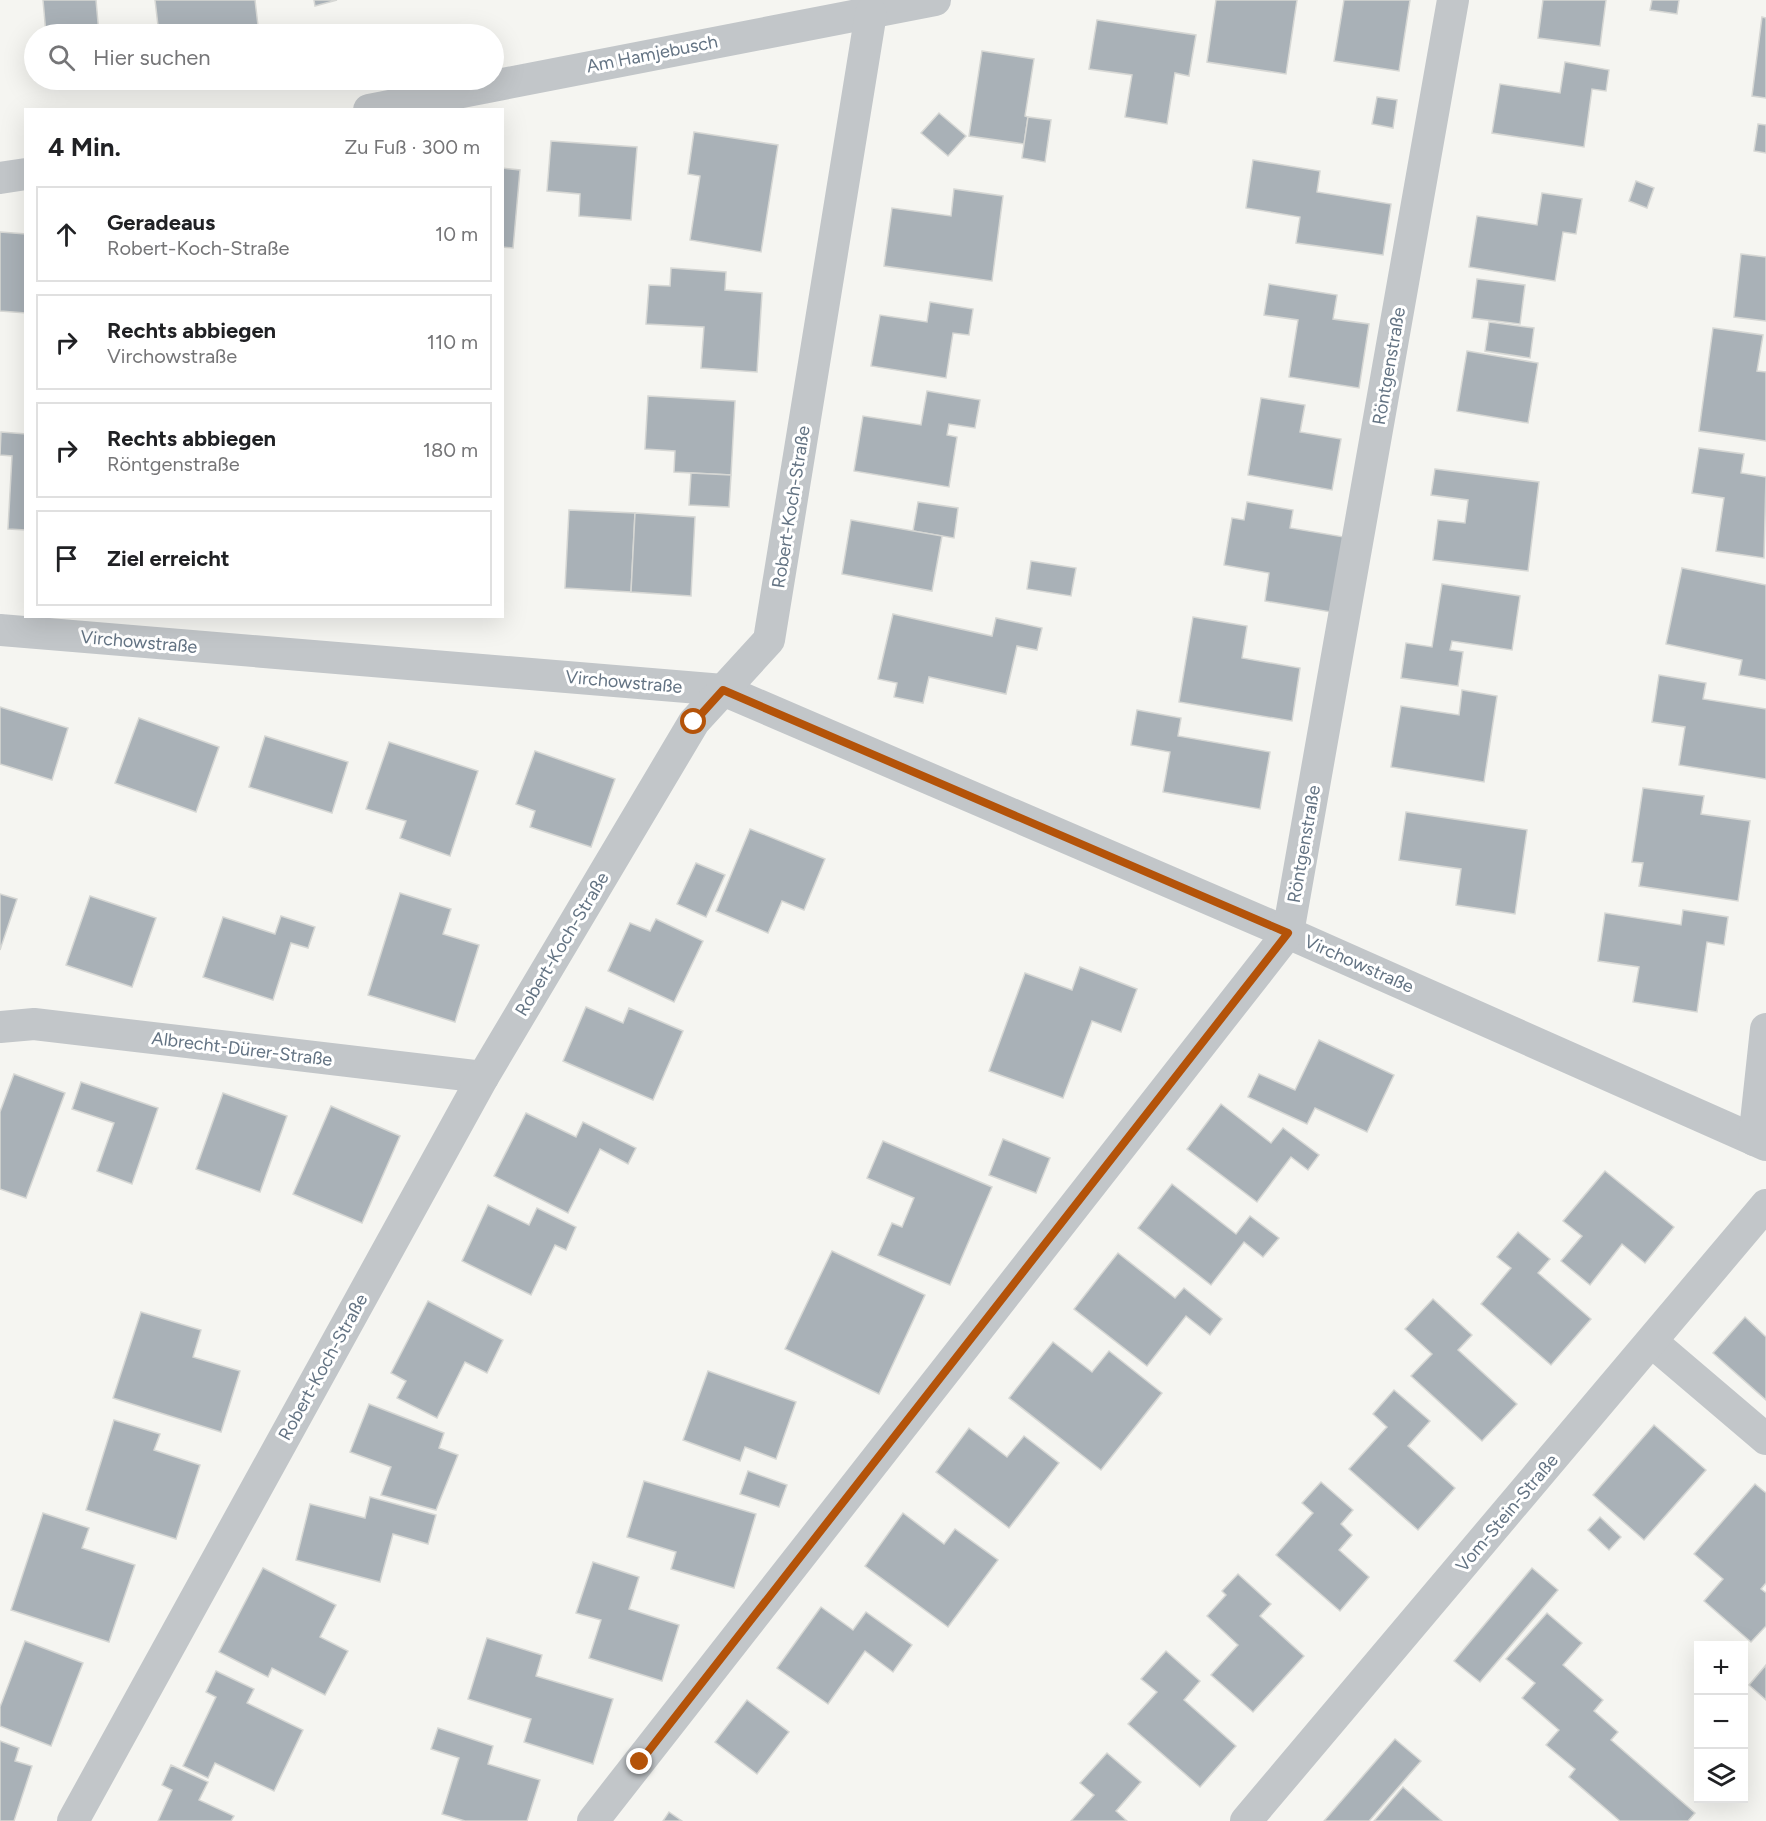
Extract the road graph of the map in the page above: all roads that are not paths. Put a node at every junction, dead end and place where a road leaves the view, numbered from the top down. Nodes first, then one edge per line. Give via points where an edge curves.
1 (935, 0) edge
2 (1453, 0) edge
3 (871, 13) junction
4 (504, 83) edge
5 (469, 90) edge
6 (379, 108) edge
7 (24, 174) edge
8 (0, 178) edge
9 (0, 630) edge
10 (723, 690) junction
11 (1288, 933) junction
12 (0, 1027) edge
13 (1766, 1029) edge
14 (483, 1077) junction
15 (1760, 1143) edge
16 (1766, 1205) edge
17 (1652, 1342) junction
18 (1766, 1439) edge
19 (73, 1821) edge
20 (594, 1821) edge
21 (1246, 1821) edge

1 - 3 street, Am Hamjebusch
2 - 11 street, Röntgenstraße
3 - 4 street, Am Hamjebusch
3 - 10 street, Robert-Koch-Straße via 769,640
5 - 6 street, Am Hamjebusch
7 - 8 street
9 - 10 street, Virchowstraße
10 - 11 street, Virchowstraße
10 - 14 street, Robert-Koch-Straße via 694,722
11 - 15 street, Virchowstraße
11 - 20 street, Röntgenstraße
12 - 14 street, Albrecht-Dürer-Straße via 34,1024
13 - 15 street
14 - 19 street, Robert-Koch-Straße
16 - 17 street, Vom-Stein-Straße
17 - 18 street
17 - 21 street, Vom-Stein-Straße

